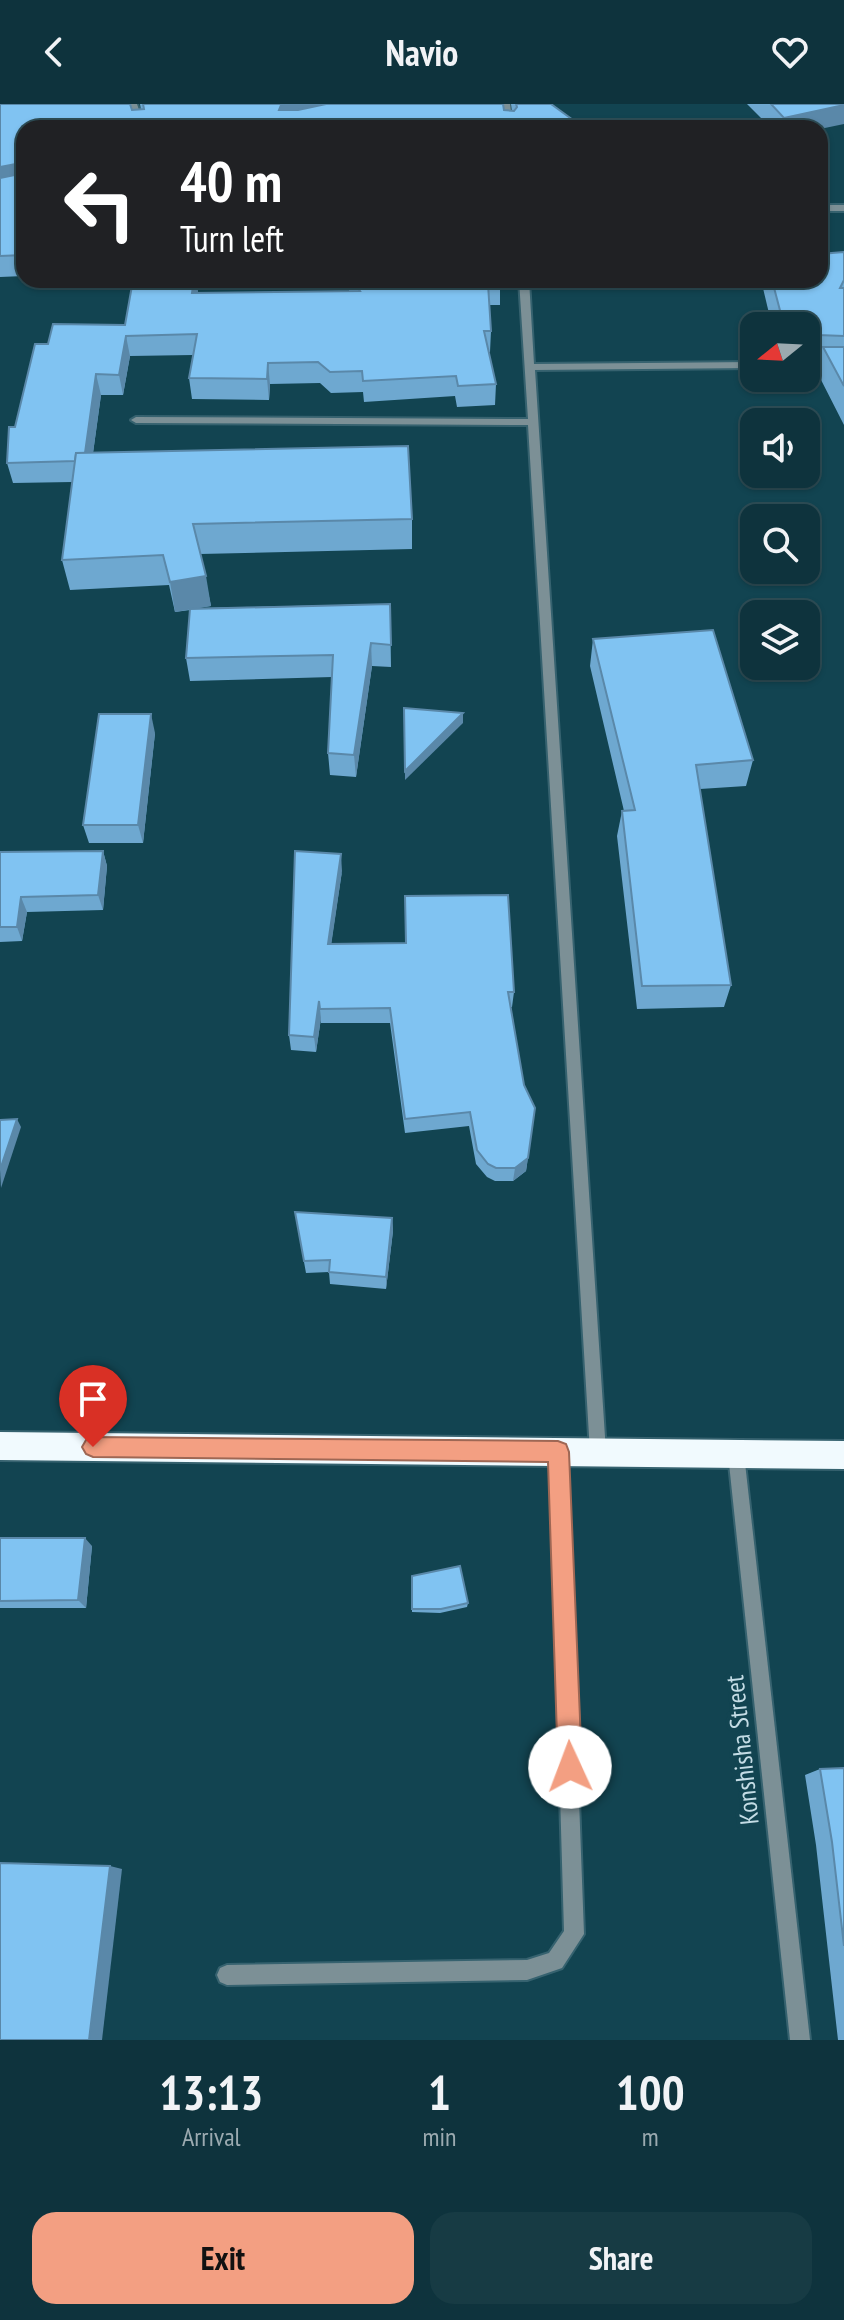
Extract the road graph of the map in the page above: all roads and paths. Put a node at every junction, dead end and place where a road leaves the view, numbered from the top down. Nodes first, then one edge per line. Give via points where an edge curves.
1 (524, 288) edge
2 (740, 365) edge
3 (820, 366) edge
4 (844, 366) edge
5 (529, 367) junction
6 (136, 420) dead end
7 (533, 422) junction
8 (0, 1446) edge
9 (558, 1452) junction
10 (598, 1452) junction
11 (736, 1454) junction
12 (844, 1455) edge
13 (227, 1975) dead end
14 (800, 2040) edge

1 - 5 street
2 - 5 street
3 - 4 street
5 - 7 street
6 - 7 street
7 - 10 street
8 - 9 highway
9 - 10 highway
9 - 13 street via 574,1934 555,1961 527,1970
10 - 11 highway
11 - 12 highway
11 - 14 street, Konshisha Street

